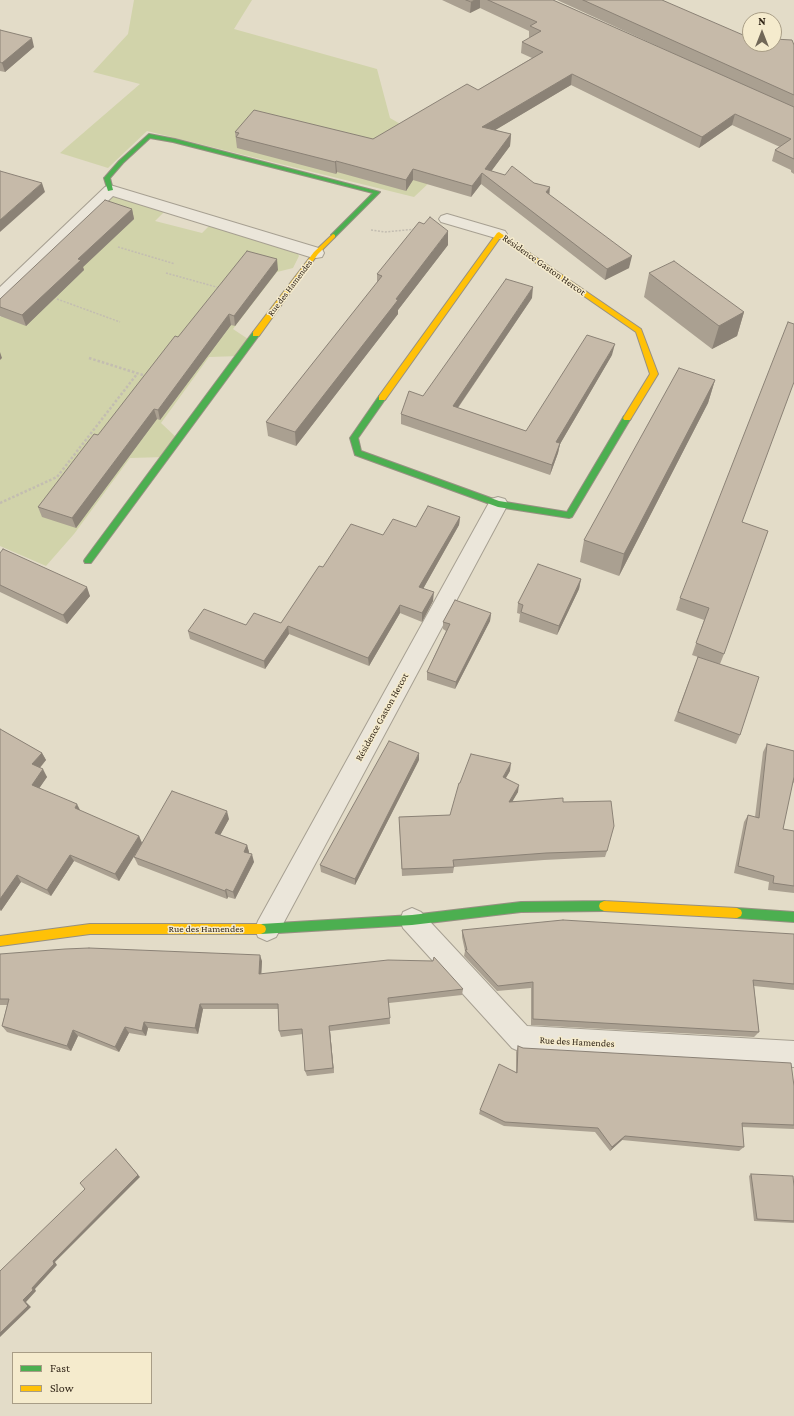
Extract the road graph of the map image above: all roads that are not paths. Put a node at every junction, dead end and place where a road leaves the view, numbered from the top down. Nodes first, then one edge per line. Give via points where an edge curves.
1 (110, 190) junction
2 (447, 219) road end
3 (499, 234) junction
4 (316, 253) junction
5 (0, 296) edge
6 (498, 504) junction
7 (88, 561) dead end
8 (794, 917) edge
9 (412, 920) junction
10 (267, 929) junction
11 (0, 941) edge
12 (794, 1054) edge

1 - 4 street, Rue des Hamendes
1 - 4 street via 107,178 149,136 377,192
1 - 5 street
2 - 3 street
3 - 6 street, Résidence Gaston Hercot via 354,438 358,453
3 - 6 street, Résidence Gaston Hercot via 639,331 654,374 569,515
4 - 7 street, Rue des Hamendes
6 - 10 street, Résidence Gaston Hercot
8 - 9 street, Rue des Hamendes via 604,906 521,907
9 - 10 street, Rue des Hamendes
9 - 12 street, Rue des Hamendes via 521,1039
10 - 11 street, Rue des Hamendes via 90,929

